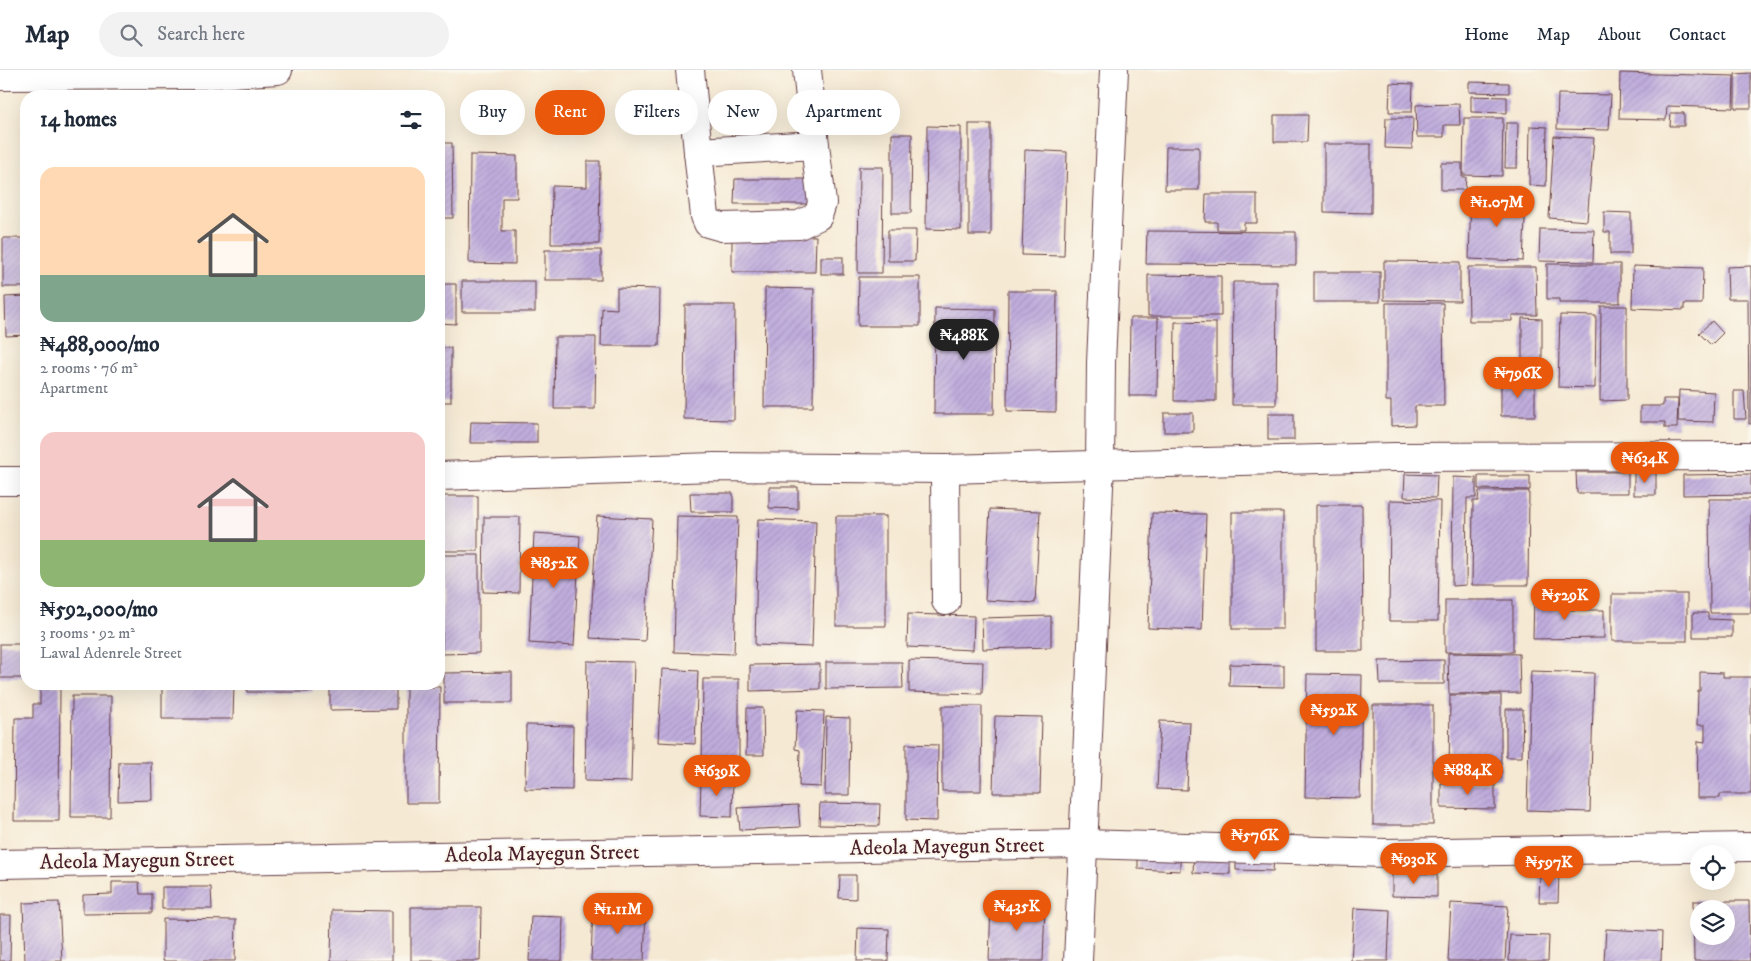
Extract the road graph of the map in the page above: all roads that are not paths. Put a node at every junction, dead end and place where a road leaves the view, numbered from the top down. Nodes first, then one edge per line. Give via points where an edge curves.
1 (278, 70) edge
2 (690, 70) edge
3 (807, 70) edge
4 (1114, 70) edge
5 (204, 72) edge
6 (0, 76) edge
7 (815, 145) junction
8 (698, 152) junction
9 (1751, 456) edge
10 (1100, 464) junction
11 (945, 469) junction
12 (445, 476) edge
13 (0, 481) edge
14 (20, 481) edge
15 (946, 600) dead end
16 (1084, 844) junction
17 (1751, 847) edge
18 (0, 864) edge
19 (1078, 961) edge

1 - 5 street
2 - 8 street
3 - 7 street
4 - 10 street via 1101,363
5 - 6 street
7 - 8 street
7 - 8 street via 822,203 818,216 799,225 722,227 708,223
9 - 10 street
10 - 11 street
10 - 16 street
11 - 12 street via 715,467
11 - 15 street
13 - 14 street
16 - 17 street, Adeola Mayegun Street via 1386,853
16 - 18 street, Adeola Mayegun Street
16 - 19 street

